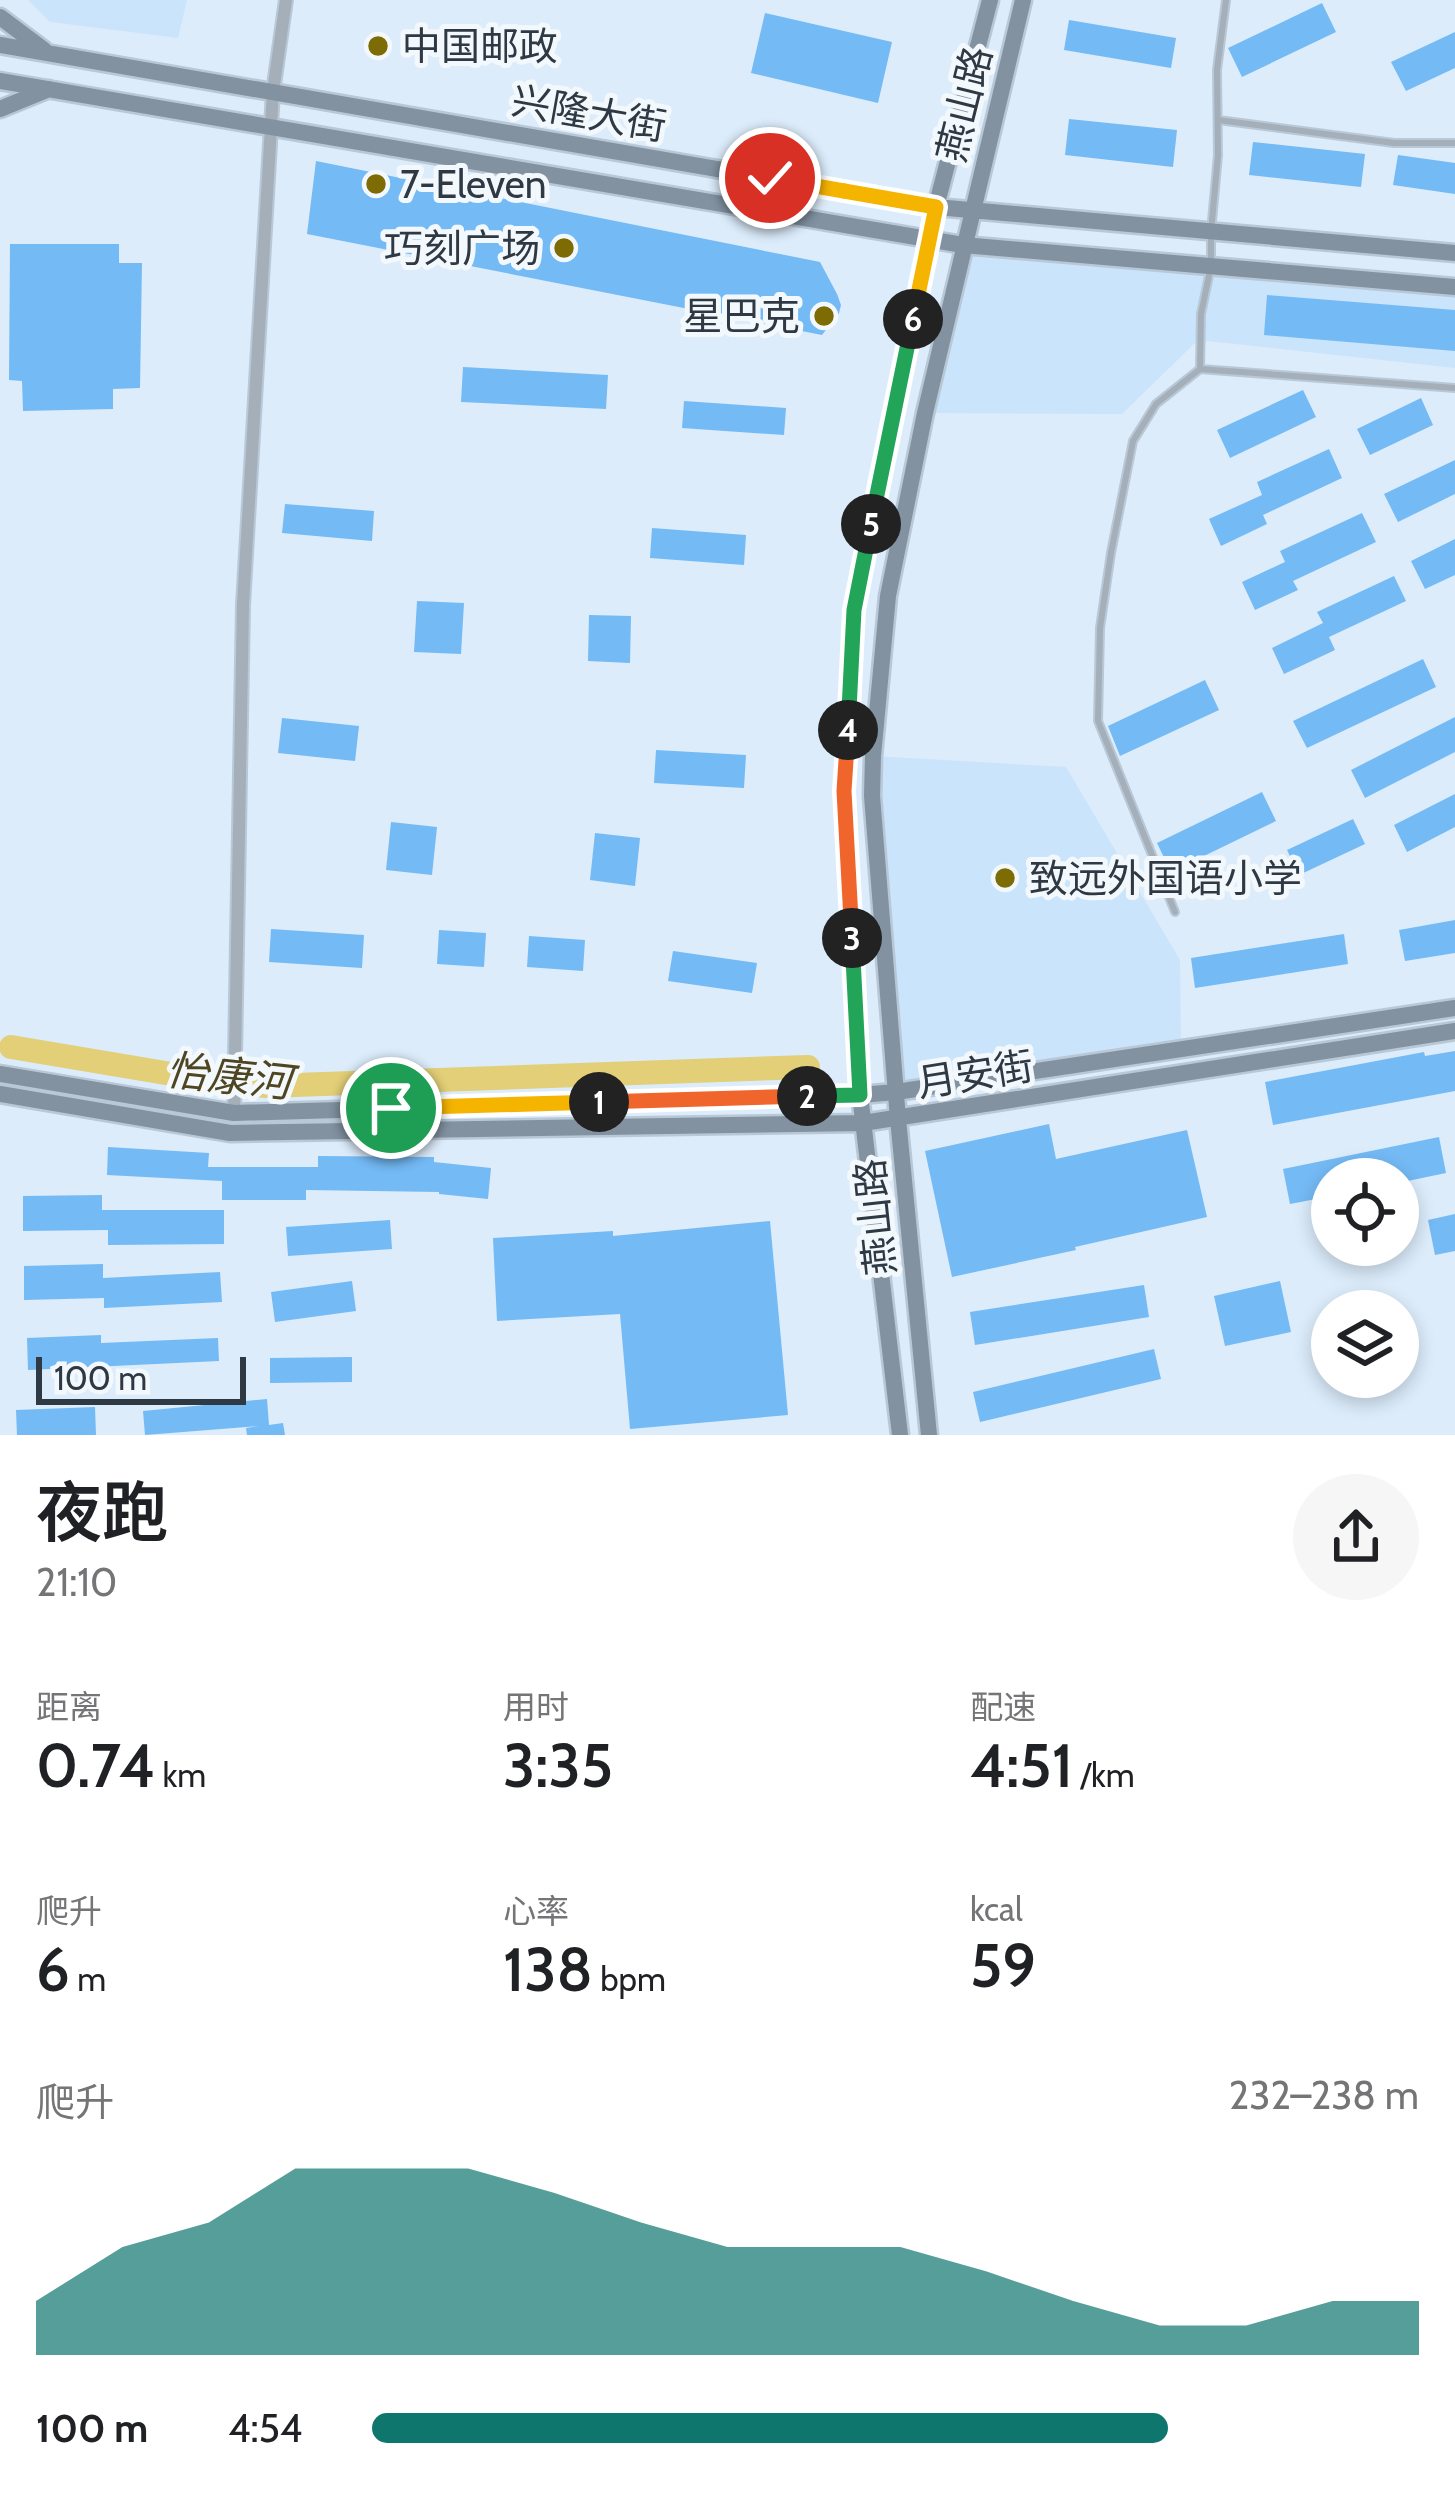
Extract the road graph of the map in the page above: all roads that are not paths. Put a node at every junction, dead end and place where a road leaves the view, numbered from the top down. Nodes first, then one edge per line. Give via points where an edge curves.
1 (286, 0) edge
2 (990, 0) edge
3 (1023, 0) edge
4 (1226, 0) edge
5 (0, 17) edge
6 (0, 45) edge
7 (49, 54) junction
8 (0, 81) edge
9 (50, 89) junction
10 (273, 92) junction
11 (0, 109) edge
12 (1218, 120) junction
13 (271, 126) junction
14 (1455, 143) edge
15 (936, 207) junction
16 (972, 212) junction
17 (1211, 232) junction
18 (929, 239) junction
19 (963, 245) junction
20 (1455, 253) edge
21 (1211, 266) junction
22 (1455, 287) edge
23 (1200, 369) junction
24 (1455, 388) edge
25 (1175, 912) dead end
26 (1455, 1008) edge
27 (1455, 1031) edge
28 (0, 1074) edge
29 (896, 1092) junction
30 (0, 1094) edge
31 (860, 1095) junction
32 (234, 1113) junction
33 (898, 1119) junction
34 (862, 1123) junction
35 (900, 1435) edge
36 (929, 1435) edge

1 - 10 street
2 - 15 street, 燕山路
3 - 16 street, 燕山路
4 - 12 lane
5 - 7 street
6 - 7 street, 兴隆大街
7 - 10 street, 兴隆大街
8 - 9 street, 兴隆大街
9 - 11 street
9 - 13 street, 兴隆大街
10 - 13 street
10 - 15 street, 兴隆大街
12 - 14 lane
12 - 17 lane
13 - 18 street, 兴隆大街
13 - 32 street via 243,605
15 - 16 street, 兴隆大街
15 - 18 street, 燕山路
16 - 17 street, 兴隆大街
16 - 19 street, 燕山路
17 - 20 street, 兴隆大街
17 - 21 lane
18 - 19 street, 兴隆大街
18 - 31 street, 燕山路 via 854,610 844,791
19 - 21 street, 兴隆大街
19 - 29 street, 燕山路 via 888,596 873,756
21 - 22 street, 兴隆大街
21 - 23 lane
23 - 24 lane
23 - 25 lane via 1156,404 1133,441 1100,628 1098,721
26 - 29 street
27 - 33 street, 月安街
28 - 32 street
29 - 31 street
29 - 33 street, 燕山路
30 - 34 street, 月安街 via 230,1133
31 - 32 street
31 - 34 street, 燕山路
33 - 34 street, 月安街
33 - 36 street, 燕山路
34 - 35 street, 燕山路

